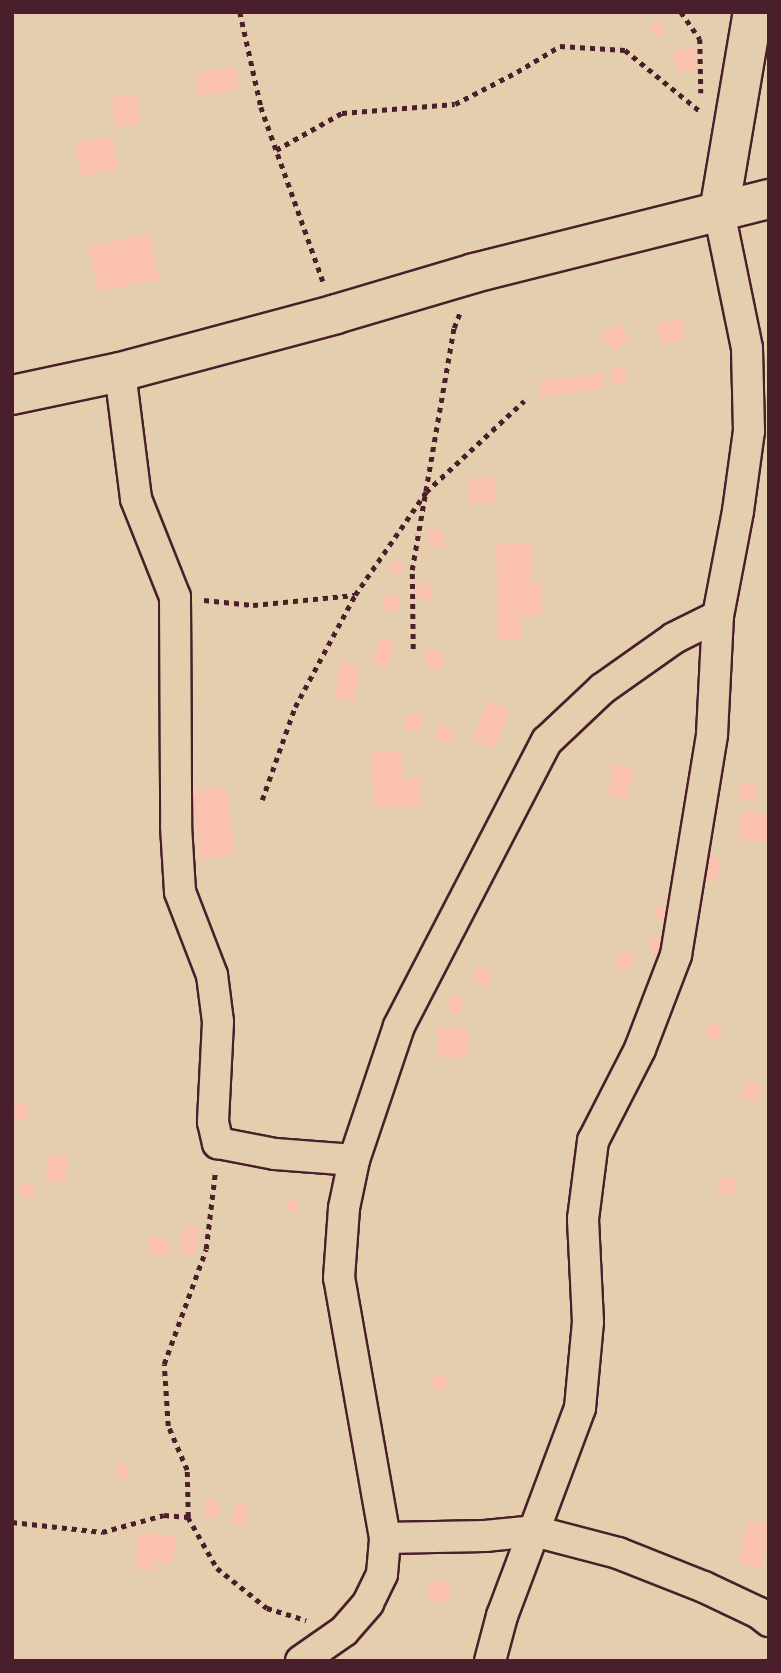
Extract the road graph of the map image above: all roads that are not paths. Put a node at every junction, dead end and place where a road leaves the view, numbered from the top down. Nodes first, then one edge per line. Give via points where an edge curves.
1 (753, 12) edge
2 (769, 199) edge
3 (719, 212) junction
4 (120, 372) junction
5 (12, 395) edge
6 (718, 616) junction
7 (354, 1160) junction
8 (534, 1531) junction
9 (385, 1538) junction
10 (769, 1621) edge
11 (301, 1661) edge
12 (490, 1661) edge

1 - 3 street
2 - 3 street
3 - 4 street via 474,273
3 - 6 street via 747,348 749,430
4 - 5 street
4 - 7 street via 136,499 175,597 180,891 212,975 218,1022 213,1122 218,1143 275,1154
6 - 7 street via 674,638 602,689 547,741 398,1026
6 - 8 street via 712,734 676,955 640,1049 593,1141 583,1219 588,1322 580,1408
7 - 9 street via 344,1208 339,1278
8 - 9 street
8 - 10 street via 618,1553 704,1587
8 - 12 street
9 - 11 street via 382,1574 368,1603 344,1631

